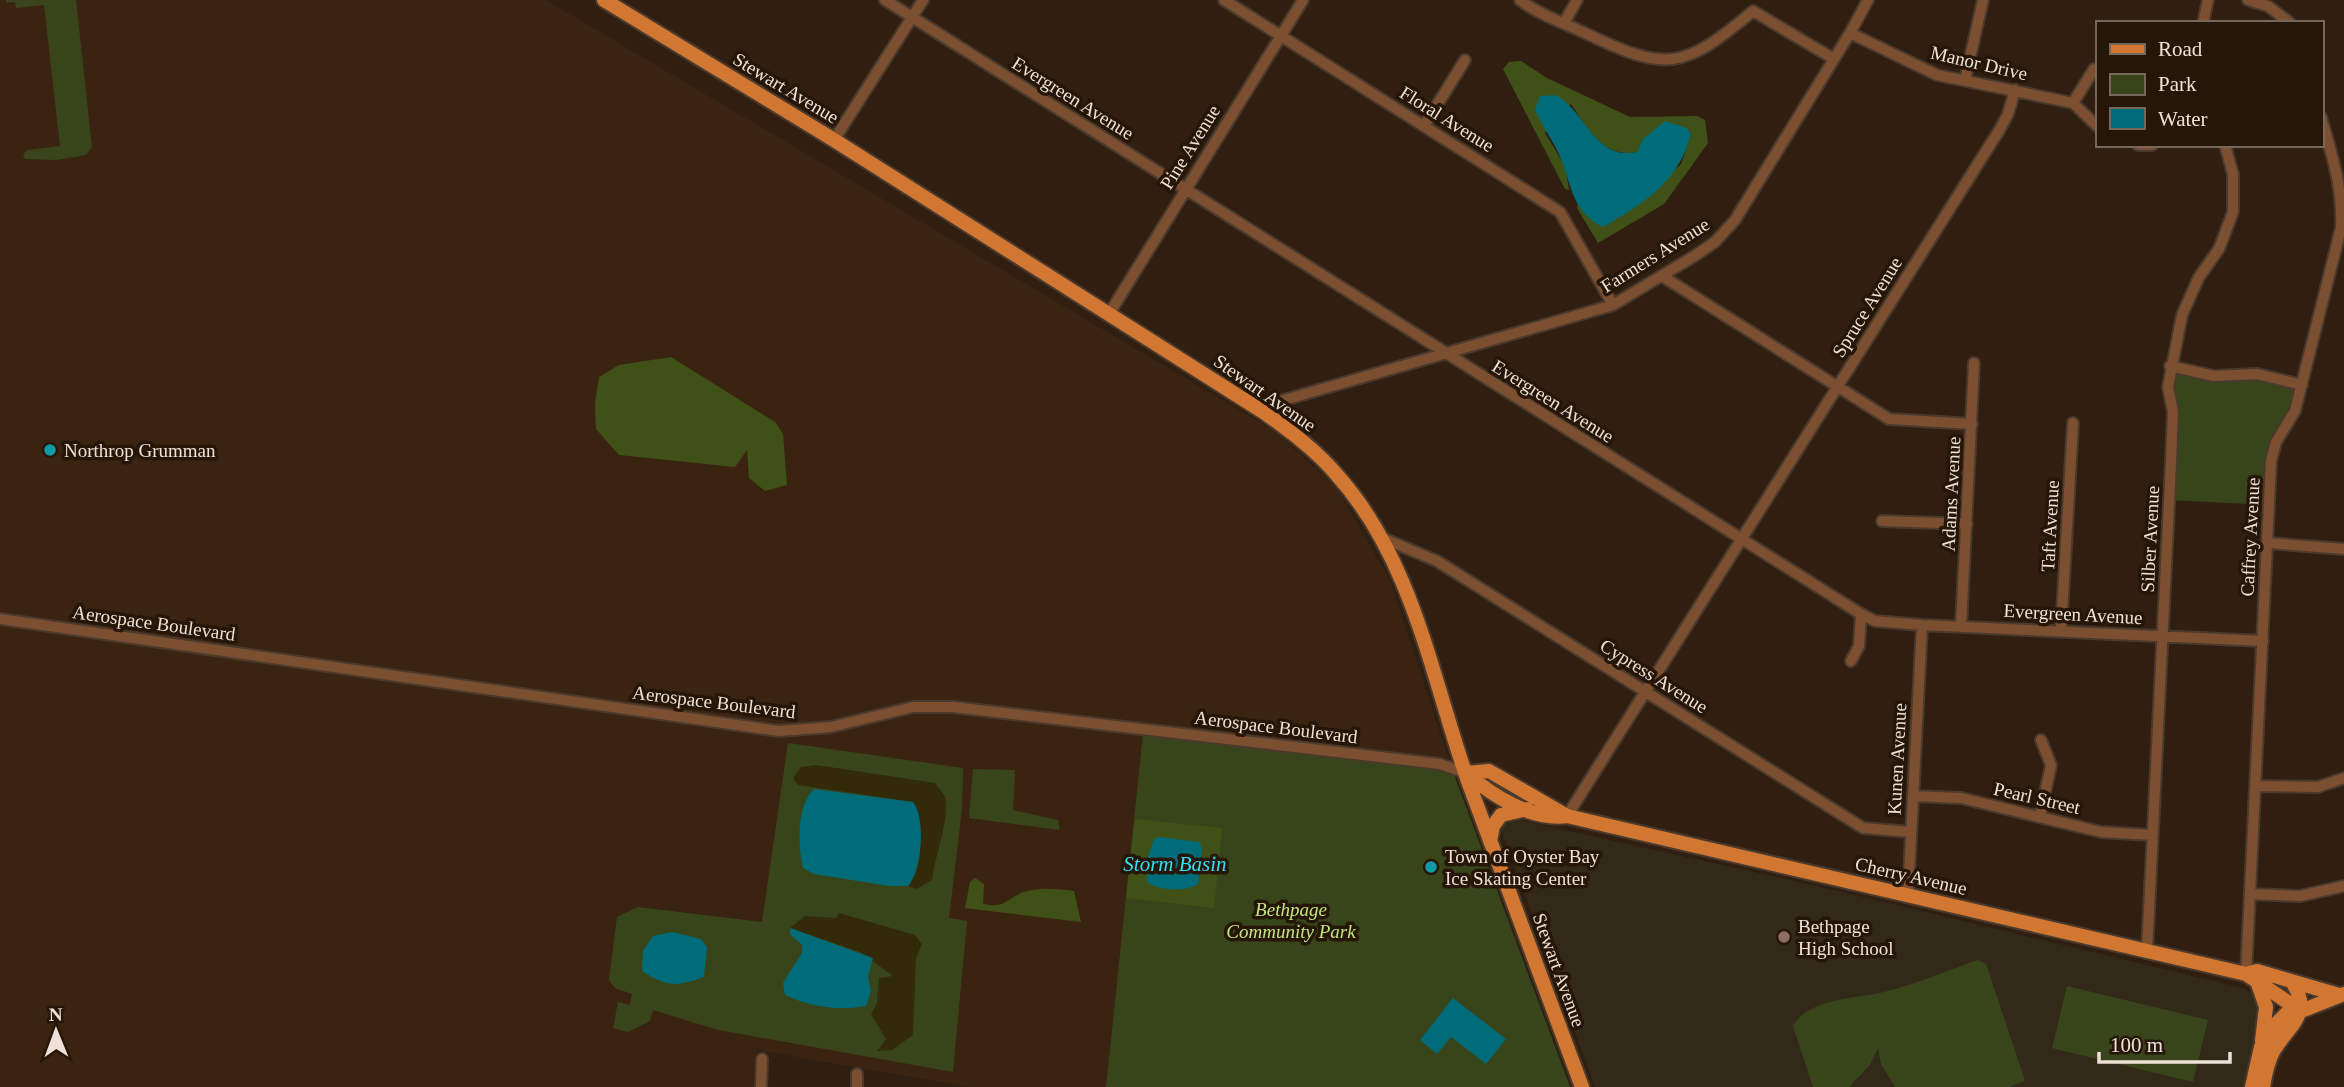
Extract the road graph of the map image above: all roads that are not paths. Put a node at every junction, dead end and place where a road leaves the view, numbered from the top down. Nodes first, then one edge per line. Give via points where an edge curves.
1 (885, 0) edge
2 (923, 0) edge
3 (1224, 0) edge
4 (1303, 0) edge
5 (1520, 0) edge
6 (1577, 0) edge
7 (1868, 0) edge
8 (1983, 0) edge
9 (2208, 0) edge
10 (2248, 0) edge
11 (610, 1) edge
12 (1754, 5) edge
13 (912, 17) junction
14 (2203, 21) edge
15 (2287, 21) edge
16 (1564, 23) junction
17 (1850, 33) junction
18 (1281, 36) junction
19 (1833, 58) junction
20 (1465, 60) dead end
21 (2094, 69) dead end
22 (1965, 80) junction
23 (2015, 90) junction
24 (2073, 103) junction
25 (2323, 124) edge
26 (2096, 125) edge
27 (1424, 126) junction
28 (834, 140) junction
29 (2226, 147) edge
30 (1185, 189) junction
31 (1662, 276) junction
32 (1613, 305) junction
33 (1110, 314) junction
34 (1445, 354) junction
35 (1974, 363) dead end
36 (2170, 366) junction
37 (2302, 385) junction
38 (1837, 386) junction
39 (1265, 413) junction
40 (1972, 424) junction
41 (2073, 424) dead end
42 (1882, 521) dead end
43 (1967, 524) junction
44 (1380, 537) junction
45 (1741, 539) junction
46 (2268, 543) junction
47 (2344, 549) edge
48 (1861, 614) junction
49 (0, 619) edge
50 (1922, 625) junction
51 (1961, 627) junction
52 (2062, 631) junction
53 (2162, 636) junction
54 (2263, 641) junction
55 (1851, 661) dead end
56 (1645, 692) junction
57 (2042, 740) dead end
58 (1466, 773) junction
59 (2344, 778) edge
60 (2255, 786) junction
61 (1913, 796) junction
62 (1528, 809) junction
63 (1567, 816) junction
64 (2040, 817) junction
65 (1911, 832) junction
66 (2152, 835) junction
67 (1490, 841) junction
68 (2344, 886) edge
69 (2250, 894) junction
70 (1908, 895) junction
71 (2147, 951) junction
72 (2252, 978) junction
73 (2293, 983) junction
74 (2342, 995) edge
75 (2301, 1011) junction
76 (2261, 1047) junction
77 (762, 1059) dead end
78 (857, 1074) dead end
79 (761, 1087) edge
80 (857, 1087) edge
81 (1582, 1087) edge
82 (2252, 1087) edge
83 (2263, 1087) edge

1 - 13 street, Evergreen Avenue
2 - 13 street
3 - 18 street, Floral Avenue
4 - 18 street, Pine Avenue
5 - 16 street
6 - 16 street
7 - 17 street, Farmers Avenue
8 - 22 street
9 - 14 street
10 - 15 street via 2268,6
11 - 28 main road, Stewart Avenue
12 - 16 street via 1707,46 1658,61 1627,53
12 - 19 street
13 - 28 street
13 - 30 street, Evergreen Avenue
17 - 19 street, Farmers Avenue
17 - 22 street, Manor Drive via 1928,72
18 - 27 street, Floral Avenue
18 - 30 street, Pine Avenue
19 - 31 street, Farmers Avenue via 1725,233
20 - 27 street
21 - 24 street
22 - 23 street, Manor Drive
23 - 24 street, Manor Drive
23 - 38 street, Spruce Avenue via 2000,129
24 - 26 street
25 - 37 street, Caffrey Avenue via 2339,177 2341,228
27 - 32 street, Floral Avenue via 1560,212
28 - 33 main road, Stewart Avenue
29 - 36 street, Silber Avenue via 2235,196 2230,225 2188,298
30 - 33 street, Pine Avenue
30 - 34 street, Evergreen Avenue
31 - 32 street, Farmers Avenue
31 - 38 street
32 - 34 street, Farmers Avenue
33 - 39 main road, Stewart Avenue
34 - 39 street, Farmers Avenue via 1278,402
34 - 45 street, Evergreen Avenue
35 - 40 street, Adams Avenue
36 - 37 street via 2214,376 2258,374
36 - 53 street, Silber Avenue via 2172,425
37 - 46 street, Caffrey Avenue via 2295,411 2273,448
38 - 40 street via 1894,421
38 - 45 street, Spruce Avenue
39 - 44 main road, Stewart Avenue via 1311,447 1339,476
40 - 43 street, Adams Avenue
41 - 52 street, Taft Avenue
42 - 43 street
43 - 51 street, Adams Avenue
44 - 56 street, Cypress Avenue via 1437,561
44 - 58 main road, Stewart Avenue via 1410,601
45 - 48 street, Evergreen Avenue
45 - 56 street, Spruce Avenue
46 - 47 street
46 - 54 street, Caffrey Avenue
48 - 50 street, Evergreen Avenue via 1875,621
48 - 55 street via 1859,646
49 - 58 street, Aerospace Boulevard via 779,731 831,727 913,707 953,707 1440,764
50 - 51 street, Evergreen Avenue
50 - 61 street, Kunen Avenue
51 - 52 street, Evergreen Avenue
52 - 53 street, Evergreen Avenue
53 - 54 street, Evergreen Avenue
53 - 66 street, Silber Avenue
54 - 60 street, Caffrey Avenue
56 - 63 street, Spruce Avenue
56 - 65 street, Cypress Avenue via 1863,828
57 - 64 street via 2051,765
58 - 62 main road, Cherry Avenue via 1492,796
58 - 63 main road, Cherry Avenue via 1489,771
58 - 67 main road, Stewart Avenue
59 - 60 street via 2318,787
60 - 69 street, Caffrey Avenue
61 - 64 street, Pearl Street via 1961,798
61 - 65 street, Kunen Avenue
62 - 63 main road, Cherry Avenue via 1552,818
62 - 67 main road via 1501,815
63 - 70 main road, Cherry Avenue
64 - 66 street, Pearl Street via 2101,832
65 - 70 street, Kunen Avenue
66 - 71 street, Silber Avenue
67 - 81 main road, Stewart Avenue
68 - 69 street via 2300,896
69 - 72 street, Caffrey Avenue
70 - 71 main road, Cherry Avenue
71 - 72 main road, Cherry Avenue
72 - 73 main road, Cherry Avenue via 2258,971
72 - 75 main road, Cherry Avenue
72 - 76 main road via 2266,1007
73 - 74 main road, Cherry Avenue
73 - 75 main road via 2302,998
74 - 75 main road
75 - 76 main road via 2288,1012
75 - 83 main road via 2273,1052
76 - 82 main road
77 - 79 street
78 - 80 street

